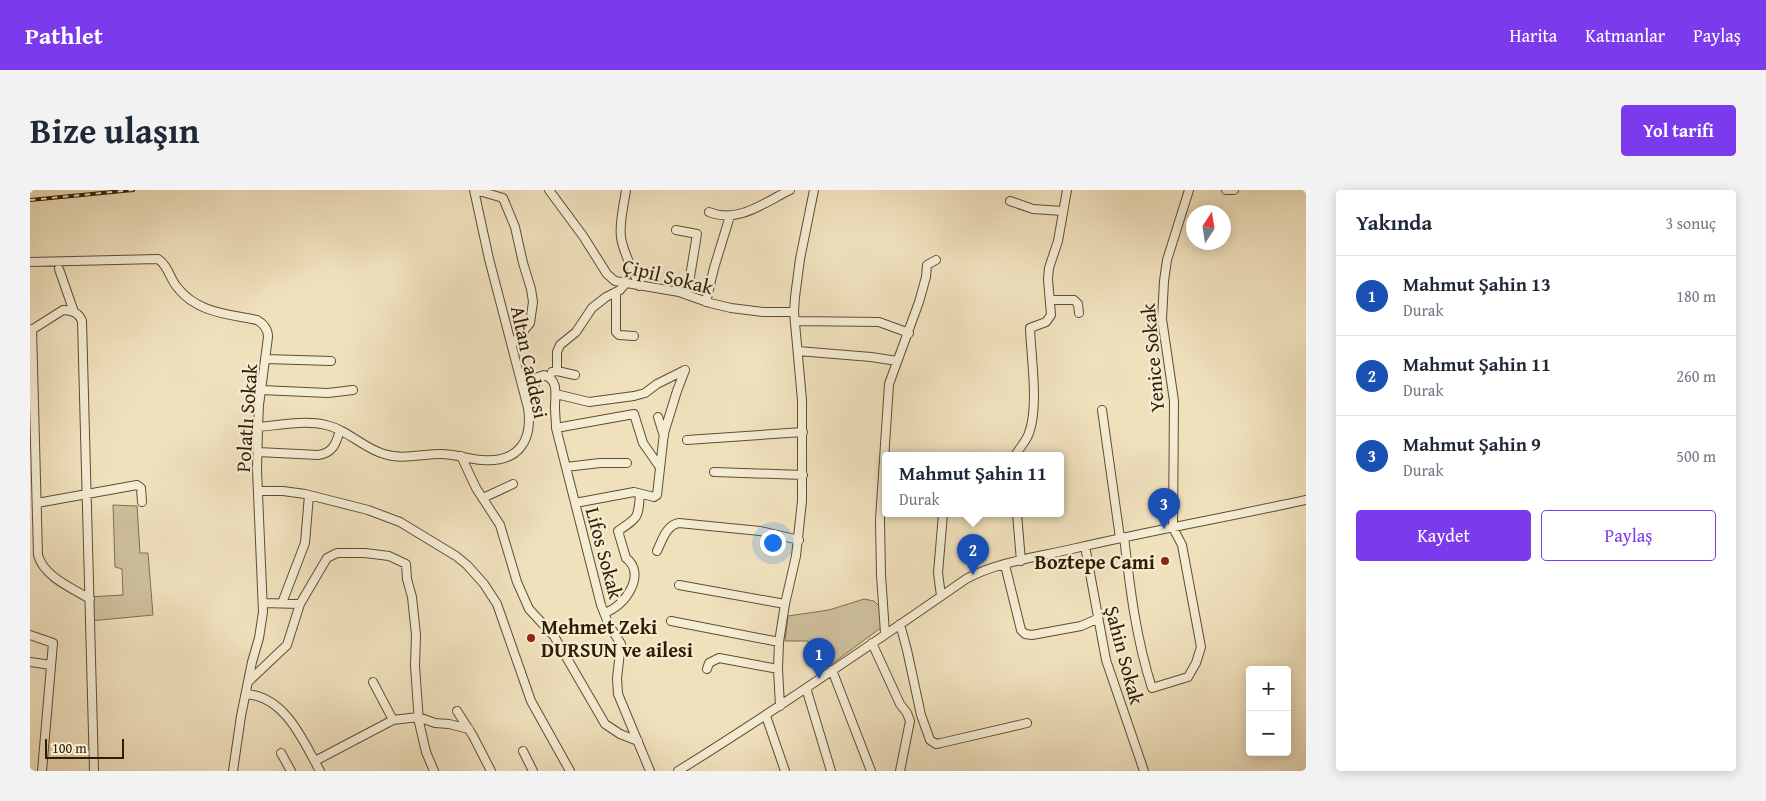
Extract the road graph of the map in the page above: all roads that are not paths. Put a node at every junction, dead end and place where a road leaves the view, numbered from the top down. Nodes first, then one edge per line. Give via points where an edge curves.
1 (475, 190) edge
2 (549, 190) edge
3 (626, 190) edge
4 (790, 190) edge
5 (814, 190) edge
6 (1067, 190) edge
7 (1189, 190) edge
8 (1226, 190) edge
9 (1234, 190) edge
10 (1010, 201) dead end
11 (1062, 211) junction
12 (709, 212) dead end
13 (730, 216) junction
14 (676, 230) dead end
15 (936, 260) dead end
16 (30, 262) edge
17 (59, 269) dead end
18 (626, 284) junction
19 (639, 286) junction
20 (616, 292) junction
21 (687, 294) junction
22 (1050, 300) junction
23 (706, 302) junction
24 (74, 312) junction
25 (794, 312) junction
26 (1079, 312) dead end
27 (795, 321) junction
28 (31, 330) edge
29 (909, 333) junction
30 (634, 336) dead end
31 (512, 345) junction
32 (798, 351) junction
33 (265, 358) junction
34 (331, 361) dead end
35 (897, 361) junction
36 (557, 371) junction
37 (542, 375) junction
38 (575, 375) dead end
39 (261, 390) junction
40 (353, 390) dead end
41 (556, 394) junction
42 (526, 401) junction
43 (1102, 410) dead end
44 (658, 417) dead end
45 (258, 426) junction
46 (556, 428) junction
47 (340, 430) junction
48 (803, 432) junction
49 (664, 436) junction
50 (687, 440) dead end
51 (258, 452) junction
52 (884, 452) edge
53 (1017, 452) edge
54 (461, 456) junction
55 (627, 463) dead end
56 (659, 466) junction
57 (566, 467) junction
58 (714, 472) dead end
59 (803, 475) junction
60 (882, 478) edge
61 (513, 484) dead end
62 (258, 491) junction
63 (87, 494) junction
64 (640, 494) junction
65 (309, 495) junction
66 (483, 498) junction
67 (1306, 500) edge
68 (142, 502) dead end
69 (37, 503) junction
70 (575, 503) junction
71 (943, 517) edge
72 (1017, 517) edge
73 (1174, 528) junction
74 (34, 532) edge
75 (1122, 538) junction
76 (799, 540) junction
77 (1085, 546) junction
78 (657, 551) dead end
79 (1021, 561) junction
80 (1004, 565) junction
81 (679, 585) dead end
82 (942, 596) junction
83 (90, 599) junction
84 (263, 603) junction
85 (282, 603) junction
86 (300, 604) junction
87 (785, 604) junction
88 (604, 613) junction
89 (1097, 619) junction
90 (671, 621) dead end
91 (900, 624) junction
92 (885, 633) junction
93 (30, 636) edge
94 (779, 642) junction
95 (872, 643) junction
96 (30, 662) edge
97 (51, 665) junction
98 (707, 669) dead end
99 (778, 669) junction
100 (832, 670) junction
101 (248, 682) junction
102 (373, 682) dead end
103 (806, 688) junction
104 (246, 694) junction
105 (780, 706) junction
106 (457, 711) dead end
107 (766, 716) junction
108 (418, 717) junction
109 (393, 720) junction
110 (1027, 723) dead end
111 (469, 729) junction
112 (638, 741) junction
113 (523, 751) dead end
114 (281, 753) dead end
115 (315, 762) junction
116 (42, 771) edge
117 (94, 771) edge
118 (233, 771) edge
119 (291, 771) edge
120 (310, 771) edge
121 (320, 771) edge
122 (434, 771) edge
123 (491, 771) edge
124 (533, 771) edge
125 (570, 771) edge
126 (650, 771) edge
127 (679, 771) edge
128 (785, 771) edge
129 (831, 771) edge
130 (871, 771) edge
131 (900, 771) edge
132 (1144, 771) edge

1 - 31 street, Altan Caddesi
1 - 31 street via 503,198 515,228 531,289 531,320
2 - 18 street, Çipil Sokak via 607,274
3 - 19 street via 621,238
4 - 13 street via 746,212
5 - 25 street via 799,265
6 - 11 street
7 - 73 street, Yenice Sokak via 1166,265 1162,319 1174,401
8 - 9 street
10 - 11 street via 1033,208
11 - 22 street via 1058,240 1049,268
12 - 13 street
13 - 23 street
14 - 21 street via 696,234
15 - 29 street via 927,265 923,290
16 - 33 street, Polatlı Sokak via 158,259 165,265 175,286 194,302 215,312 262,323 268,334
17 - 24 street
18 - 19 street, Çipil Sokak
18 - 20 street
19 - 21 street, Çipil Sokak
20 - 30 street via 616,332
20 - 36 street via 592,308 576,332 560,346
21 - 23 street, Çipil Sokak
22 - 26 street via 1074,300
22 - 53 street via 1052,312 1048,320 1030,328 1032,424 1027,439
23 - 25 street, Çipil Sokak via 742,310
24 - 28 street via 60,311
24 - 63 street via 82,324
25 - 27 street
27 - 29 street via 879,322
27 - 32 street
28 - 69 street
29 - 35 street
31 - 42 street, Altan Caddesi
32 - 35 street
32 - 48 street
33 - 34 street
33 - 39 street, Polatlı Sokak
35 - 52 street via 890,384
36 - 37 street
36 - 38 street
37 - 41 street via 552,380
37 - 42 street via 535,380
39 - 40 street via 328,393
39 - 45 street, Polatlı Sokak
41 - 46 street, Lifos Sokak
41 - 49 street via 589,402 634,396 685,370
42 - 54 street, Altan Caddesi via 529,428 522,446 494,460
43 - 75 street
44 - 49 street
45 - 47 street, Altan Caddesi via 311,423
45 - 51 street, Polatlı Sokak
46 - 56 street via 634,414 642,443
46 - 57 street, Lifos Sokak
47 - 51 street via 335,446 326,454
47 - 54 street, Altan Caddesi via 386,455
48 - 50 street
48 - 59 street
49 - 56 street
51 - 62 street, Polatlı Sokak
54 - 66 street
55 - 57 street
56 - 64 street via 657,495
57 - 70 street, Lifos Sokak
58 - 59 street
59 - 76 street
60 - 92 street via 880,556
61 - 66 street
62 - 65 street
62 - 84 street, Polatlı Sokak
63 - 68 street via 137,485
63 - 69 street
63 - 83 street
64 - 70 street via 634,492
64 - 88 street via 636,518 618,531 633,570 633,585 621,604
65 - 85 street via 306,543
65 - 125 street via 355,506 400,522 473,570 497,604 532,701
66 - 112 street via 500,525 517,582 529,609 554,636 605,724
67 - 73 street
69 - 74 street
70 - 88 street, Lifos Sokak
71 - 82 street via 938,573
72 - 79 street
73 - 75 street
73 - 75 street via 1182,545 1201,647 1188,677 1152,688 1132,603
74 - 83 street via 44,568
75 - 77 street
76 - 78 street via 760,531 679,523 673,524 666,532
76 - 87 street
77 - 79 street
77 - 89 street, Şahin Sokak
79 - 80 street
80 - 82 street via 973,575
80 - 89 street via 1021,630 1025,634 1081,626
81 - 87 street
82 - 91 street
83 - 117 street
84 - 85 street
84 - 101 street, Polatlı Sokak via 261,630
85 - 86 street
86 - 101 street via 287,645
86 - 108 street via 322,563 332,555 378,554 406,564 416,635
87 - 94 street
88 - 112 street, Lifos Sokak via 621,644 617,689
89 - 132 street, Şahin Sokak via 1106,660
90 - 94 street
91 - 92 street
91 - 110 street via 921,715 932,741 936,744
92 - 95 street
93 - 97 street via 53,643
94 - 99 street
95 - 100 street
95 - 131 street via 910,721
96 - 97 street
97 - 116 street
98 - 99 street via 709,663 719,658
99 - 105 street
100 - 103 street
100 - 130 street
101 - 104 street, Polatlı Sokak
102 - 109 street
103 - 105 street
103 - 129 street
104 - 115 street via 263,698 278,707 296,729
104 - 118 street, Polatlı Sokak
105 - 107 street
106 - 111 street
107 - 127 street
107 - 128 street
108 - 109 street
108 - 111 street
108 - 122 street
109 - 115 street
111 - 123 street
112 - 126 street, Lifos Sokak
113 - 124 street
114 - 119 street
115 - 120 street
115 - 121 street

